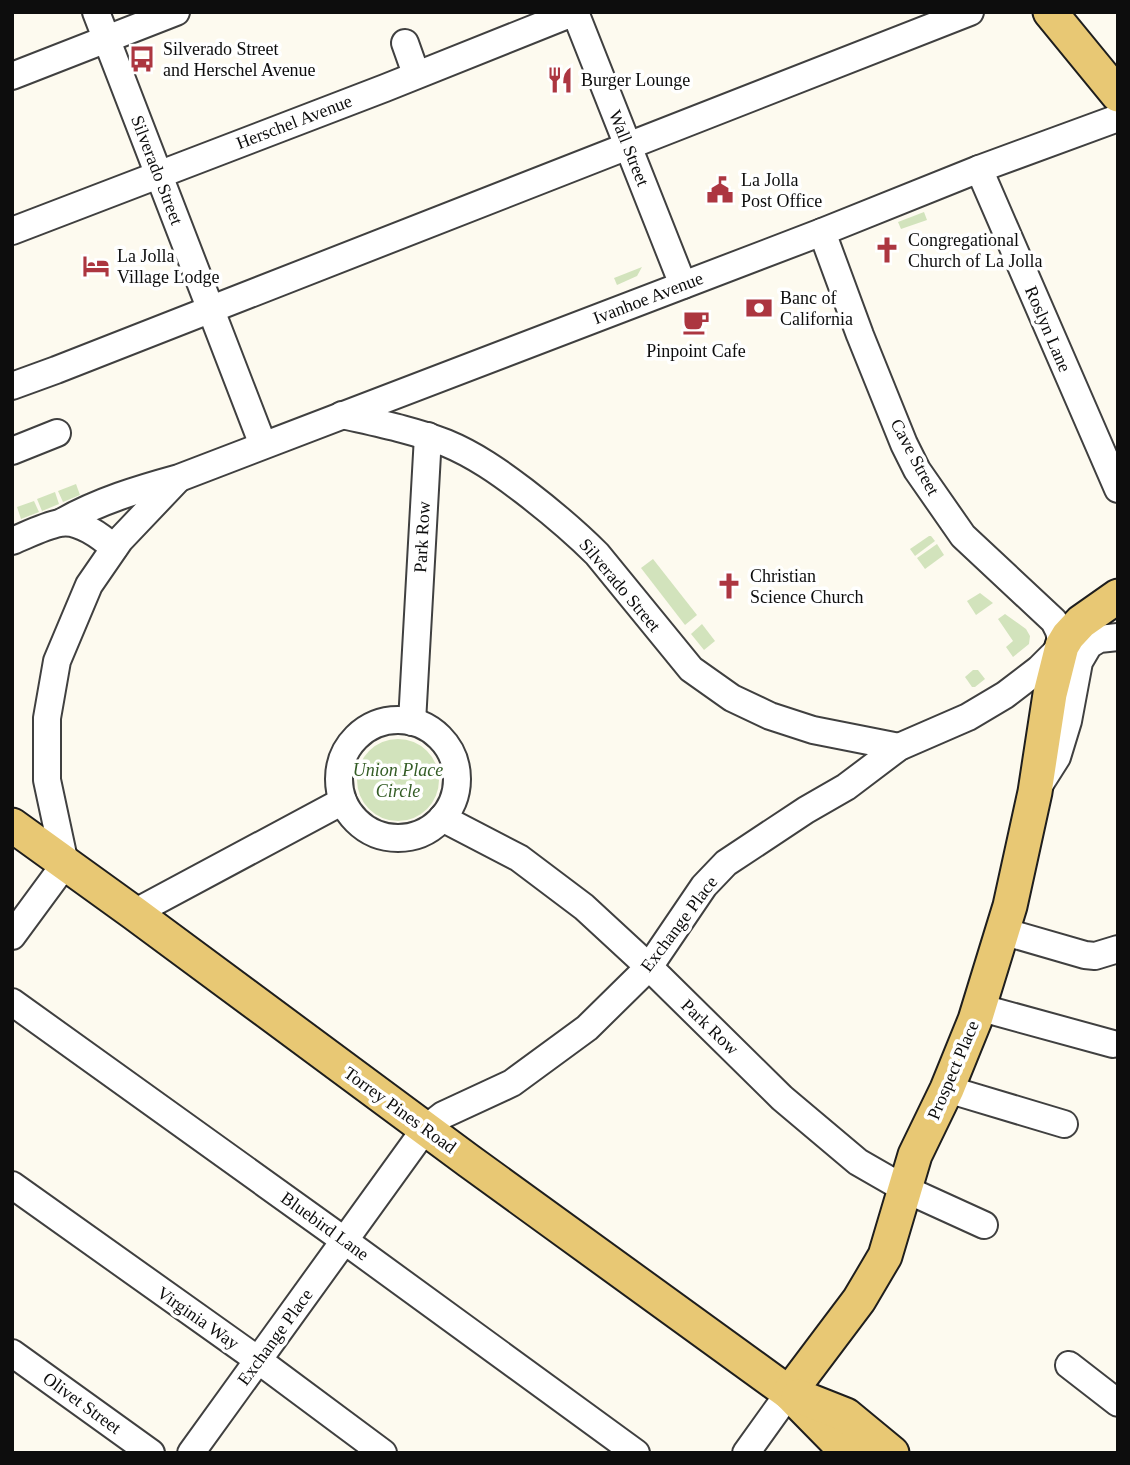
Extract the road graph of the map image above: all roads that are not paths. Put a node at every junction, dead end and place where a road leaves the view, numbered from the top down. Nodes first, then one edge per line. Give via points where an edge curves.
1 (96, 12) edge
2 (176, 12) edge
3 (575, 12) edge
4 (970, 12) edge
5 (1050, 12) edge
6 (107, 40) junction
7 (405, 43) dead end
8 (416, 74) junction
9 (12, 76) edge
10 (1118, 94) edge
11 (1118, 118) edge
12 (629, 147) junction
13 (979, 169) junction
14 (159, 174) junction
15 (12, 230) edge
16 (822, 232) junction
17 (683, 285) junction
18 (211, 309) junction
19 (12, 386) edge
20 (342, 415) junction
21 (57, 433) dead end
22 (428, 436) junction
23 (263, 445) junction
24 (12, 451) edge
25 (179, 478) junction
26 (1118, 489) edge
27 (62, 522) junction
28 (12, 541) edge
29 (114, 548) junction
30 (1118, 596) edge
31 (1118, 637) edge
32 (1062, 646) junction
33 (412, 722) junction
34 (899, 747) junction
35 (1035, 792) junction
36 (343, 801) junction
37 (442, 818) junction
38 (12, 825) edge
39 (65, 864) junction
40 (134, 913) junction
41 (1002, 931) junction
42 (12, 936) edge
43 (1118, 949) edge
44 (649, 967) junction
45 (12, 1002) edge
46 (977, 1013) junction
47 (1111, 1052) dead end
48 (947, 1089) junction
49 (1064, 1124) dead end
50 (425, 1129) junction
51 (12, 1185) edge
52 (905, 1189) junction
53 (984, 1225) dead end
54 (345, 1241) junction
55 (12, 1353) edge
56 (258, 1360) junction
57 (1069, 1365) dead end
58 (789, 1393) junction
59 (1118, 1403) edge
60 (151, 1453) edge
61 (191, 1453) edge
62 (383, 1453) edge
63 (636, 1453) edge
64 (746, 1453) edge
65 (848, 1453) edge
66 (892, 1453) edge

1 - 6 street, Silverado Street
2 - 6 street
3 - 8 street, Herschel Avenue
3 - 12 street, Wall Street
4 - 12 street
5 - 10 main road
6 - 9 street
6 - 14 street, Silverado Street
7 - 8 street
8 - 14 street, Herschel Avenue
11 - 13 street, Ivanhoe Avenue
12 - 17 street, Wall Street
12 - 18 street
13 - 16 street, Ivanhoe Avenue
13 - 26 street, Roslyn Lane
14 - 15 street, Herschel Avenue
14 - 18 street, Silverado Street
16 - 17 street, Ivanhoe Avenue
16 - 32 street, Cave Street via 917,470 963,536 1054,621
17 - 20 street, Ivanhoe Avenue
18 - 19 street
18 - 23 street, Silverado Street
20 - 22 street, Silverado Street
20 - 23 street, Ivanhoe Avenue
21 - 24 street
22 - 33 street, Park Row
22 - 34 street, Silverado Street via 483,460 555,514 597,554 691,669 712,685 802,727
23 - 25 street, Ivanhoe Avenue
25 - 27 street, Ivanhoe Avenue via 100,503
25 - 29 street
27 - 28 street
27 - 29 street via 85,527
29 - 39 street via 89,585 58,661 47,719 47,780
30 - 32 main road via 1081,622
31 - 35 street via 1089,645 1079,662 1058,757
32 - 34 street, Exchange Place via 994,703
32 - 35 main road, Prospect Place
33 - 36 street via 376,724 349,744 341,764
33 - 37 street via 445,743 454,761 453,801
34 - 44 street, Exchange Place via 846,788 726,863 704,886
35 - 41 main road, Prospect Place
36 - 37 street via 353,818 388,838 408,838 427,831
36 - 40 street
37 - 44 street, Park Row via 519,858 584,907
38 - 39 main road, Torrey Pines Road
39 - 40 main road, Torrey Pines Road
39 - 42 street
40 - 50 main road, Torrey Pines Road
41 - 43 street via 1085,955
41 - 46 main road, Prospect Place
44 - 50 street, Exchange Place via 587,1028 512,1083 443,1115
44 - 52 street, Park Row via 782,1098 858,1162
45 - 54 street, Bluebird Lane
46 - 47 street
46 - 48 main road, Prospect Place
48 - 49 street
48 - 52 main road, Prospect Place via 915,1155
50 - 54 street, Exchange Place
50 - 58 main road, Torrey Pines Road
51 - 56 street, Virginia Way
52 - 53 street, Park Row
52 - 58 main road, Prospect Place via 885,1255 859,1300
54 - 56 street, Exchange Place
54 - 63 street, Bluebird Lane
55 - 60 street, Olivet Street
56 - 61 street, Exchange Place
56 - 62 street, Virginia Way
57 - 59 street
58 - 64 street, Prospect Place
58 - 65 main road, Torrey Pines Road
58 - 66 main road, Torrey Pines Road via 846,1415

